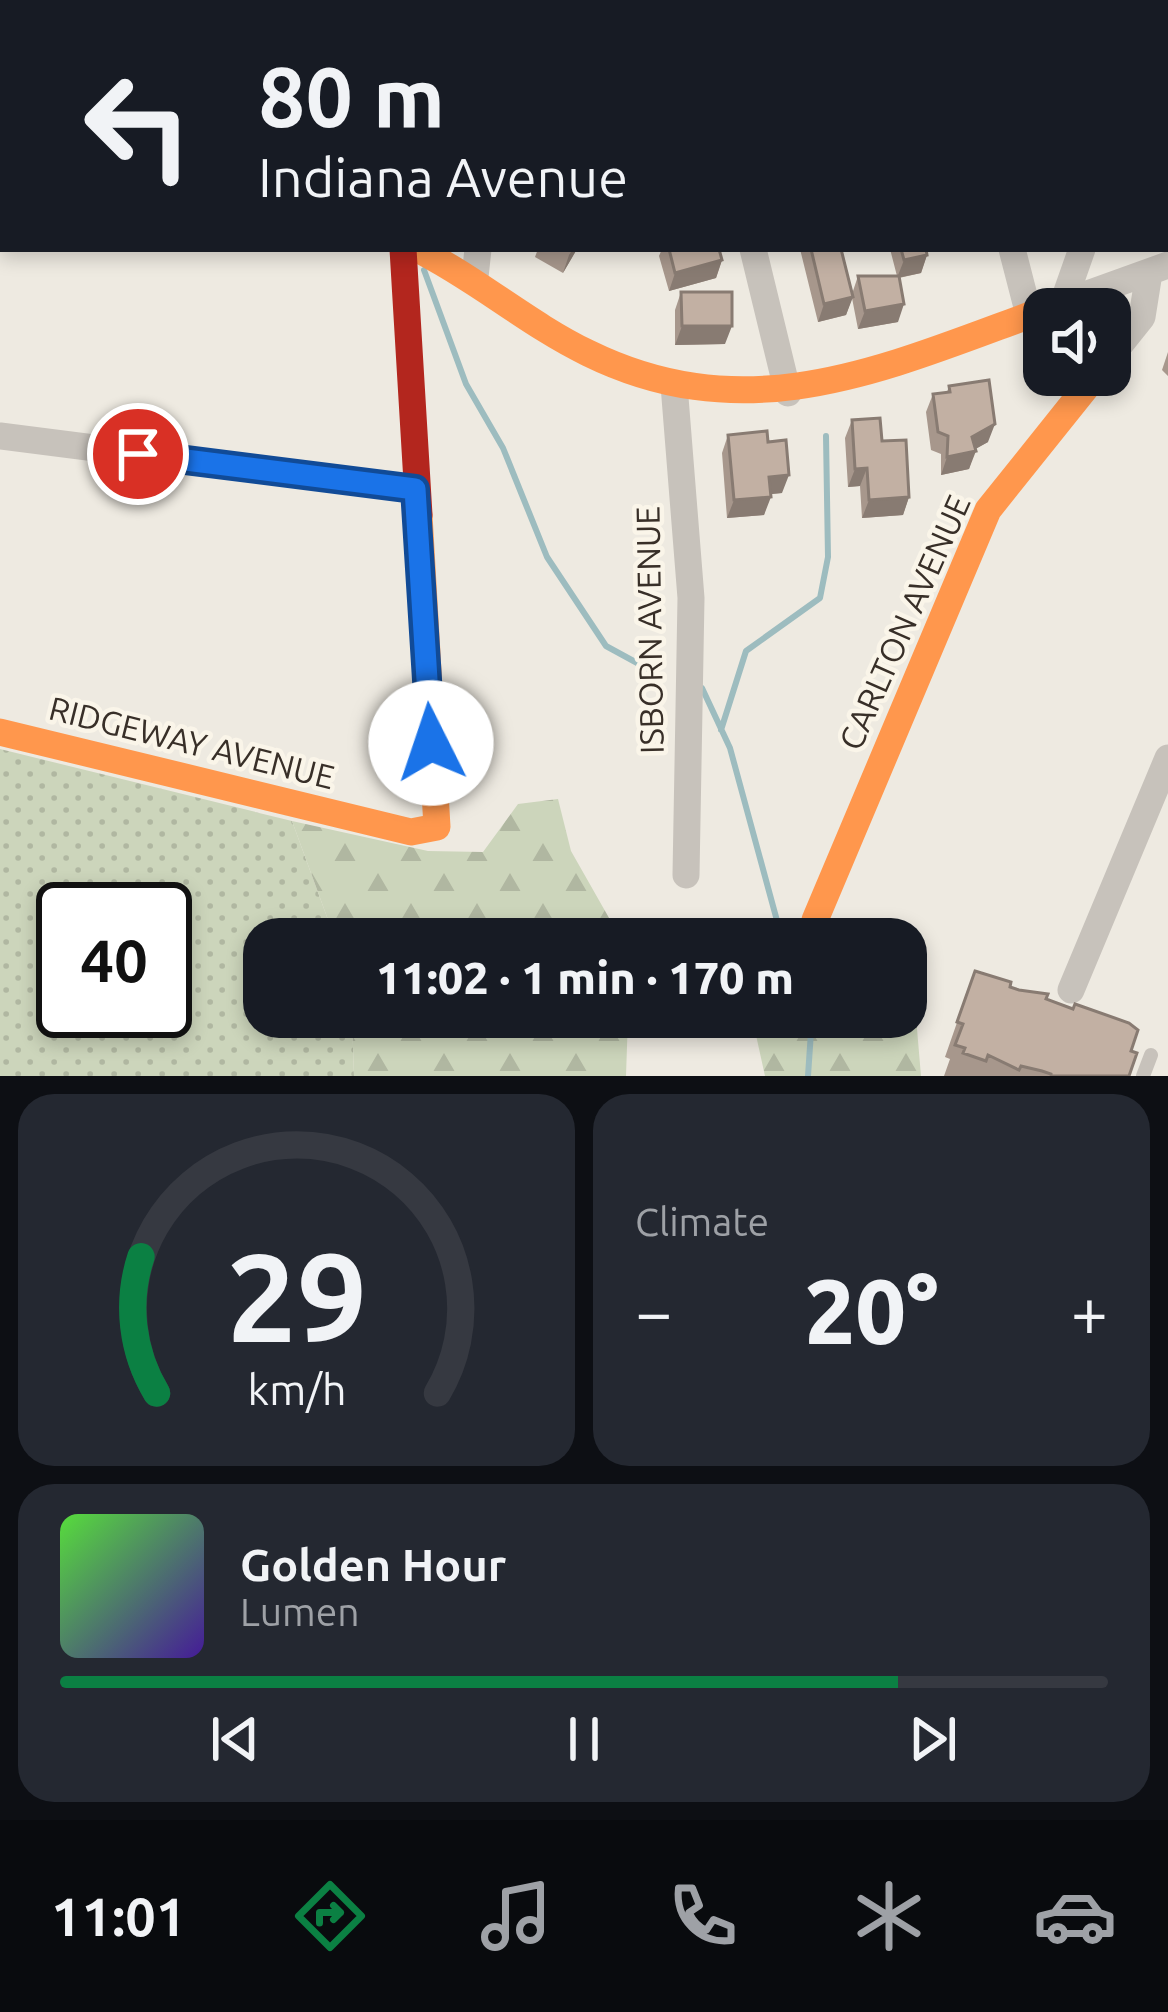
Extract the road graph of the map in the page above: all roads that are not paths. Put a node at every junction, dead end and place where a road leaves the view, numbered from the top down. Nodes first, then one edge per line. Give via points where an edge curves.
1 (403, 252) edge
2 (430, 252) edge
3 (754, 252) edge
4 (1014, 252) edge
5 (1080, 252) edge
6 (477, 263) edge
7 (1162, 275) edge
8 (1033, 288) edge
9 (1058, 288) edge
10 (1117, 288) edge
11 (1023, 317) edge
12 (1131, 331) edge
13 (674, 385) junction
14 (788, 393) junction
15 (1079, 396) edge
16 (0, 436) edge
17 (415, 489) junction
18 (0, 733) edge
19 (1168, 758) edge
20 (686, 874) dead end
21 (816, 918) edge
22 (1071, 990) dead end
23 (1151, 1055) dead end
24 (1143, 1076) edge

1 - 17 street
2 - 6 street
3 - 14 street
4 - 8 street
5 - 9 street
6 - 13 street via 583,351
7 - 10 street
7 - 12 street
11 - 14 street via 872,375
13 - 14 street via 742,396
13 - 20 street, ISBORN AVENUE via 691,598
15 - 21 street, CARLTON AVENUE via 988,510
16 - 17 street
17 - 18 street, RIDGEWAY AVENUE via 437,827 411,832
19 - 22 street
23 - 24 lane

